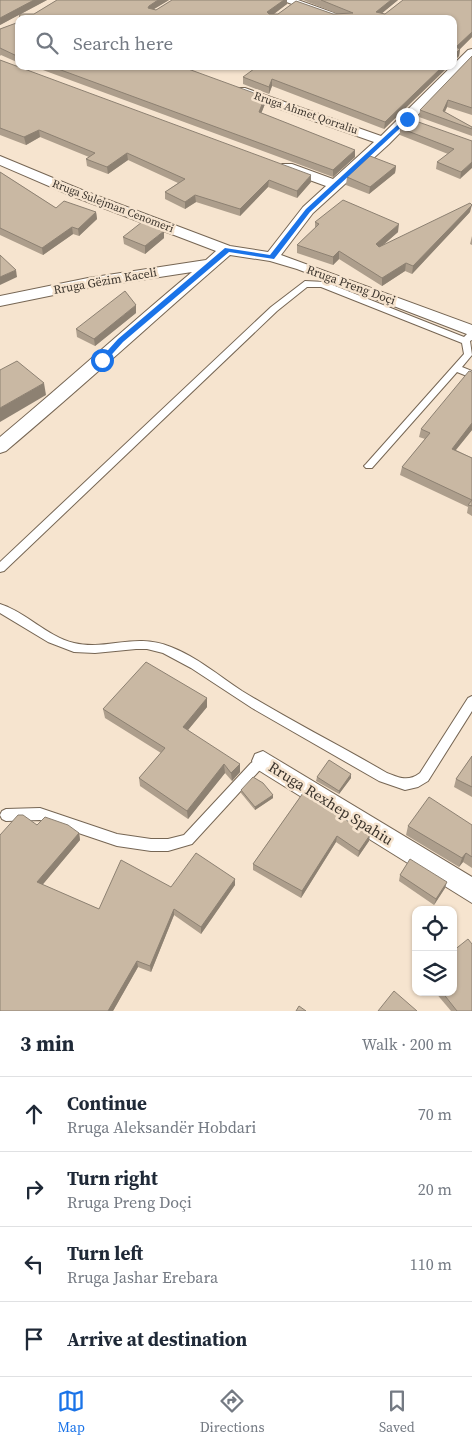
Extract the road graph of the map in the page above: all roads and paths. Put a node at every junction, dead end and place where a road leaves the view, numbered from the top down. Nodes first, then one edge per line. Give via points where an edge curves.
1 (289, 2) edge
2 (332, 15) edge
3 (451, 70) edge
4 (227, 86) edge
5 (407, 119) junction
6 (421, 124) edge
7 (384, 141) junction
8 (0, 160) edge
9 (271, 160) edge
10 (336, 185) junction
11 (228, 250) junction
12 (272, 258) junction
13 (211, 264) junction
14 (0, 301) edge
15 (470, 335) edge
16 (456, 368) junction
17 (472, 375) edge
18 (0, 447) edge
19 (369, 466) dead end
20 (0, 568) edge
21 (0, 608) edge
22 (472, 701) edge
23 (263, 761) joint
24 (6, 815) dead end
25 (472, 891) edge

1 - 2 street
3 - 5 street
4 - 7 street, Rruga Ahmet Qorraliu
5 - 6 street
5 - 7 street
7 - 10 street
8 - 11 street, Rruga Sulejman Cenomeri
9 - 10 street
10 - 12 street via 308,210
11 - 12 street, Rruga Preng Doçi
11 - 13 street
12 - 15 street, Rruga Preng Doçi via 330,276
13 - 14 street, Rruga Gëzim Kaceli via 88,283
13 - 18 street
15 - 16 lane via 468,354
15 - 20 lane via 322,284 305,284 274,309
16 - 17 lane
16 - 19 lane
21 - 22 lane via 53,640 72,646 85,649 135,644 166,649 374,772 408,786 416,784 424,776
23 - 24 lane, Rruga Rexhep Spahiu via 188,840 168,845 118,840 40,814
23 - 25 street, Rruga Rexhep Spahiu

